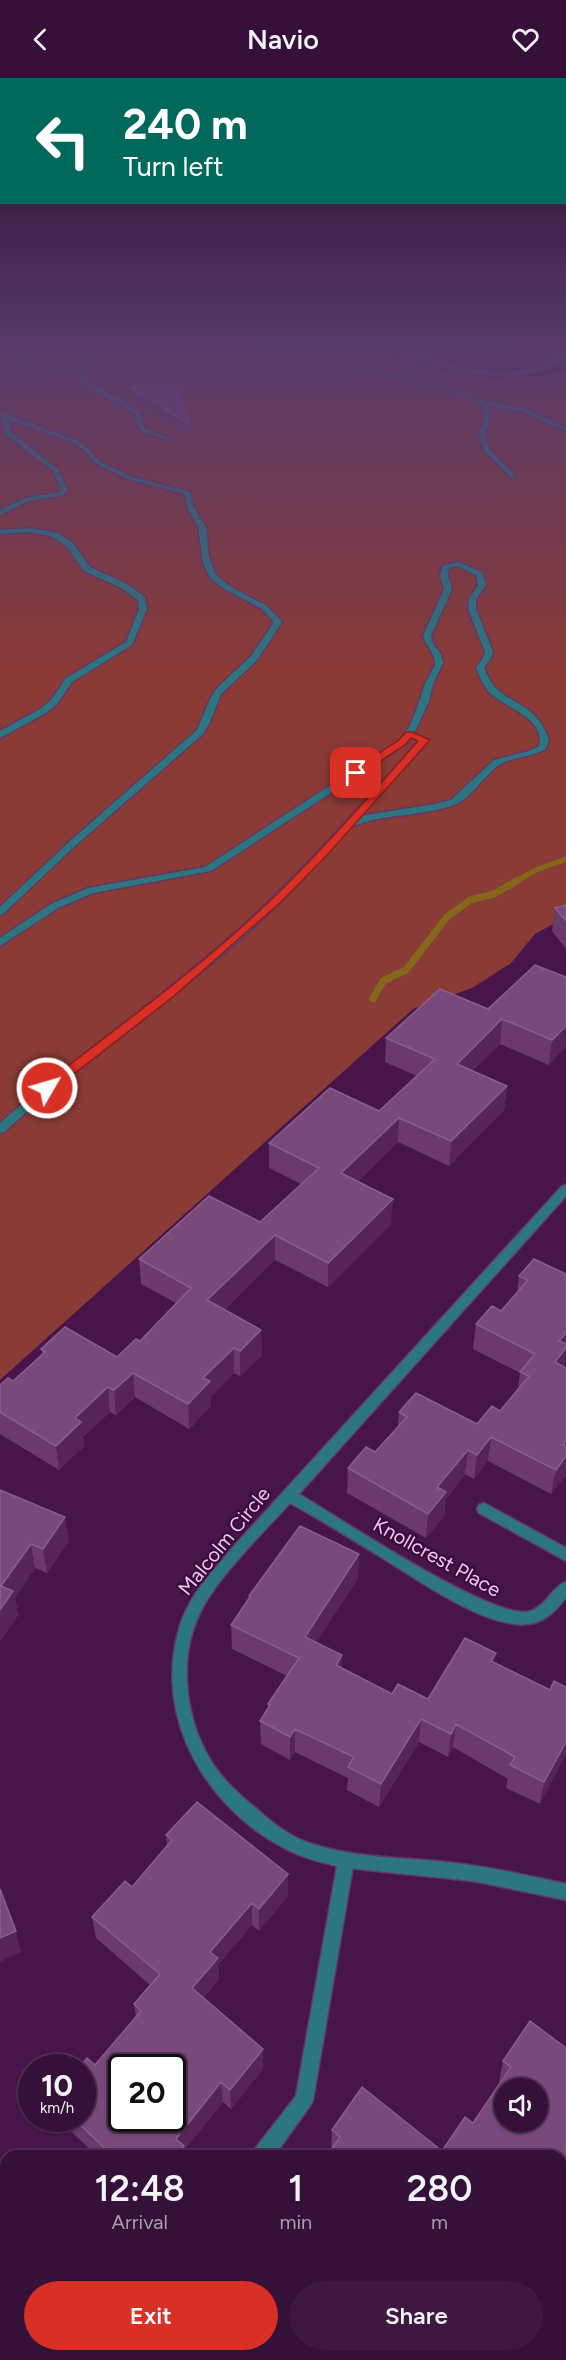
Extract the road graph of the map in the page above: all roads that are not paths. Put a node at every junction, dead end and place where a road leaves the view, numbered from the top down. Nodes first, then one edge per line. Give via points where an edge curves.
1 (41, 458) edge
2 (94, 458) edge
3 (494, 458) edge
4 (513, 477) dead end
5 (0, 513) edge
6 (0, 532) edge
7 (0, 735) edge
8 (409, 735) junction
9 (348, 825) junction
10 (0, 912) edge
11 (0, 943) edge
12 (0, 1129) edge
13 (566, 1189) edge
14 (289, 1495) junction
15 (484, 1509) dead end
16 (566, 1555) edge
17 (566, 1588) edge
18 (346, 1860) junction
19 (566, 1892) edge
20 (266, 2150) edge

1 - 5 street via 56,470 64,489 62,494 27,499
2 - 10 street via 130,478 188,493 202,527 203,548 213,576 265,608 278,622 246,667 217,693 209,721 200,732
3 - 4 street
6 - 7 street via 31,530 55,536 70,545 87,569 142,599 142,609 129,643 69,680 43,711
8 - 9 street via 425,740
8 - 9 street via 439,663 427,636 448,589 444,569 451,564 466,566 483,579 472,598 473,619 489,648 480,668 483,679 499,698 534,717 545,739 543,747 497,762 454,802 364,818
8 - 11 street via 208,869 73,896 53,905
9 - 12 street via 233,940
13 - 14 street, Malcolm Circle
14 - 17 street, Knollcrest Place via 428,1578 504,1615 529,1618 550,1607
14 - 18 street, Malcolm Circle via 202,1596 187,1626 179,1659 179,1689 186,1726 225,1793 265,1827 305,1850
15 - 16 street
18 - 19 street, Malcolm Circle via 474,1873
18 - 20 street via 304,2100

